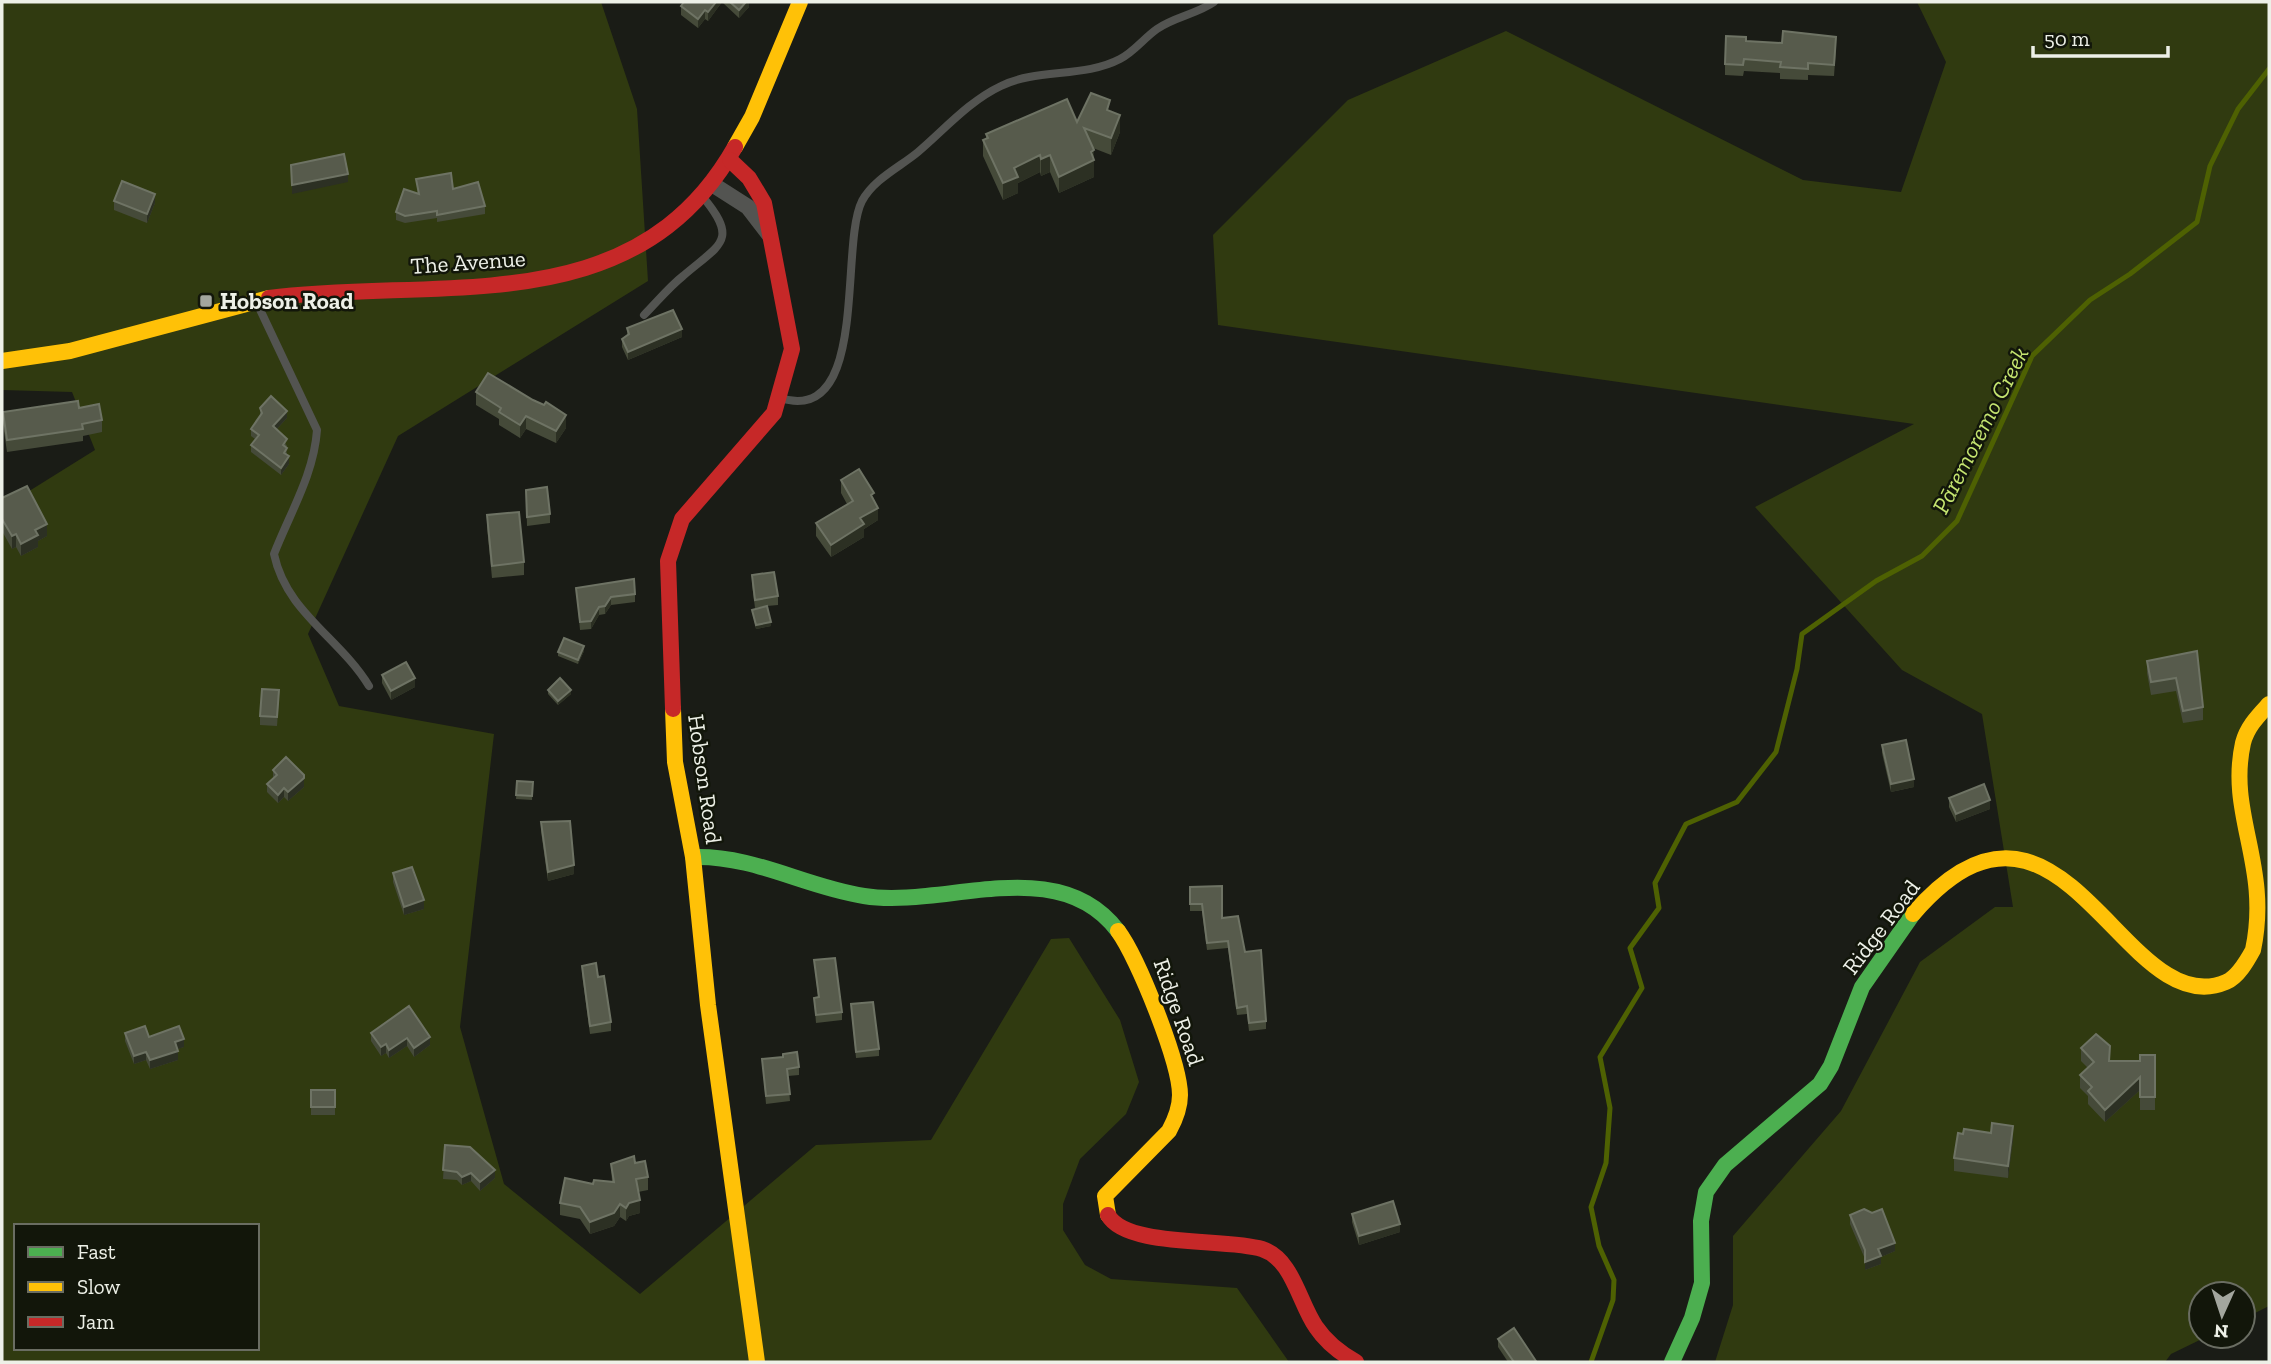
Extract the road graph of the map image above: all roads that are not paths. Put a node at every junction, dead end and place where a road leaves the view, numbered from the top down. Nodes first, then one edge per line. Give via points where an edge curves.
1 (800, 2) edge
2 (1214, 2) edge
3 (730, 160) junction
4 (707, 190) junction
5 (771, 238) junction
6 (256, 301) junction
7 (644, 315) dead end
8 (2, 361) edge
9 (780, 398) junction
10 (369, 686) dead end
11 (2269, 704) edge
12 (693, 857) junction
13 (757, 1362) edge
14 (1356, 1362) edge
15 (1672, 1362) edge

1 - 3 street, The Avenue via 761,103
2 - 9 lane via 1158,29 1119,60 1001,86 893,168 863,200 845,344 836,373 810,401 798,404
3 - 4 street, The Avenue
3 - 5 street, Hobson Road via 756,187
4 - 5 street, Hobson Road via 748,207
4 - 6 street, The Avenue via 654,238 582,273 522,283 303,293
4 - 7 lane via 721,219 723,236 715,251
5 - 9 street, Hobson Road via 792,349
6 - 8 street, The Avenue via 77,352
6 - 10 lane via 317,430 316,450 274,554 276,565 303,614 357,667
9 - 12 street, Hobson Road via 760,431 682,519 668,561 675,762
11 - 15 street, Ridge Road via 2255,718 2240,755 2268,896 2260,936 2239,970 2225,983 2210,986 2178,979 2145,957 2068,883 2032,862 1991,860 1946,880 1884,954 1853,1004 1822,1083 1725,1167 1706,1190 1695,1312
12 - 13 street, Hobson Road via 708,1005
12 - 14 street, Ridge Road via 730,858 866,897 1011,889 1048,890 1088,901 1107,916 1135,954 1179,1079 1180,1104 1171,1128 1105,1196 1108,1218 1127,1232 1159,1240 1227,1240 1268,1252 1292,1278 1314,1325 1338,1352

